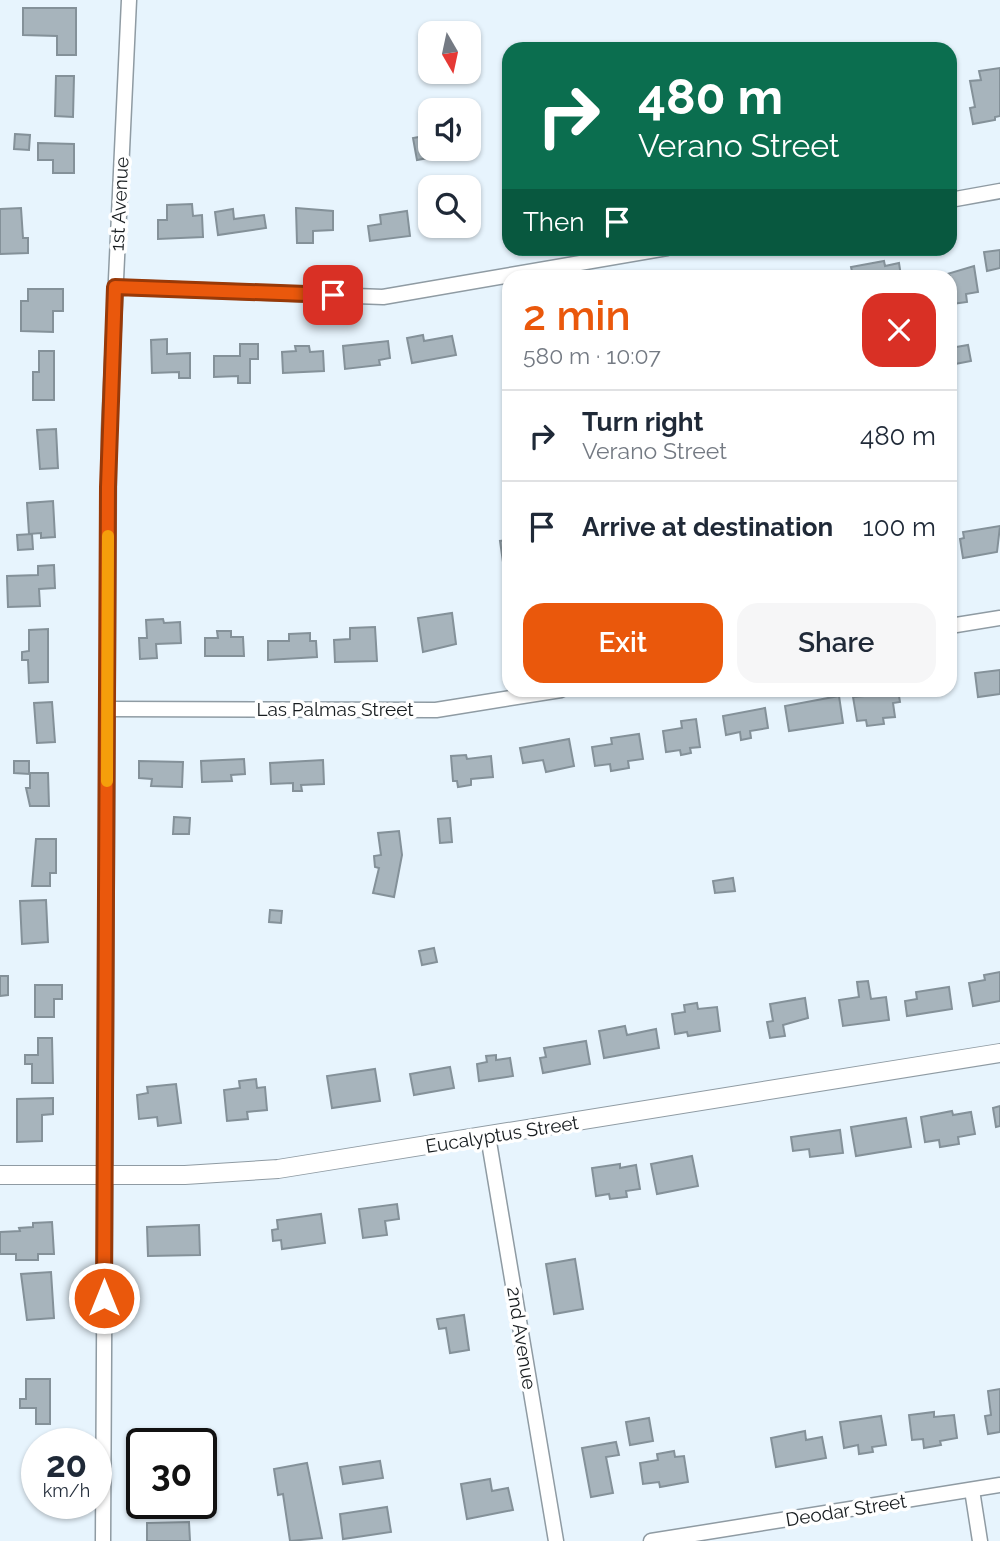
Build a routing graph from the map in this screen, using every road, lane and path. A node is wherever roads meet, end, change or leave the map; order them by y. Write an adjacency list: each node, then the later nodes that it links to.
1 (129, 0): 7 (street, 1st Avenue)
2 (1000, 191): 3 (street)
3 (957, 199)
4 (621, 256): 5 (street)
5 (539, 270)
6 (502, 276): 7 (street)
7 (115, 287): 11 (street, 1st Avenue)
8 (1000, 618): 9 (street)
9 (957, 625)
10 (517, 697): 11 (street, Las Palmas Street)
11 (108, 709): 15 (street, 1st Avenue)
12 (1000, 1053): 13 (main road, Eucalyptus Street)
13 (488, 1136): 15 (main road, Eucalyptus Street); 19 (street, 2nd Avenue)
14 (0, 1175): 15 (main road, Eucalyptus Street)
15 (105, 1176): 18 (street, 1st Avenue)
16 (1000, 1485): 17 (street, Deodar Street)
17 (972, 1490): 20 (street, Deodar Street); 21 (street)
18 (103, 1541)
19 (556, 1541)
20 (651, 1541)
21 (981, 1541)

